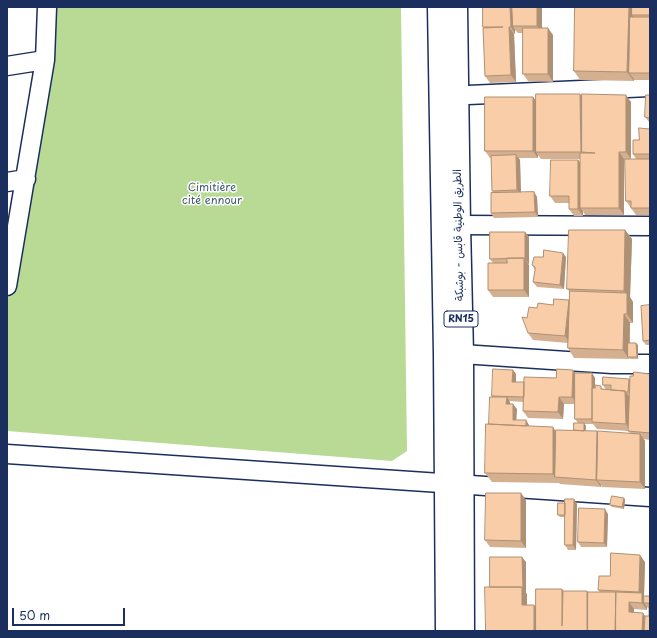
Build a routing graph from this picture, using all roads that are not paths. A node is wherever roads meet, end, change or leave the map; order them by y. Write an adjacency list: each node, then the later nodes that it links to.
1 (47, 7): 4 (street)
2 (439, 7): 7 (main road, الطريق الوطنية قابس - بوشبكة / RN15)
3 (456, 7): 7 (main road, الطريق الوطنية قابس - بوشبكة / RN15)
4 (45, 60): 5 (street); 8 (street)
5 (7, 66)
6 (650, 87): 7 (street)
7 (449, 96): 10 (main road, الطريق الوطنية قابس - بوشبكة / RN15); 13 (main road, الطريق الوطنية قابس - بوشبكة / RN15)
8 (26, 180): 9 (street); 12 (street)
9 (7, 182)
10 (459, 225): 11 (street); 13 (main road, الطريق الوطنية قابس - بوشبكة / RN15)
11 (650, 226)
12 (7, 286)
13 (453, 354): 14 (street); 16 (main road, الطريق الوطنية قابس - بوشبكة / RN15)
14 (650, 364)
15 (7, 454): 16 (street)
16 (454, 484): 17 (street); 18 (main road, الطريق الوطنية قابس - بوشبكة / RN15); 19 (main road, الطريق الوطنية قابس - بوشبكة / RN15)
17 (650, 497)
18 (447, 631)
19 (463, 631)

